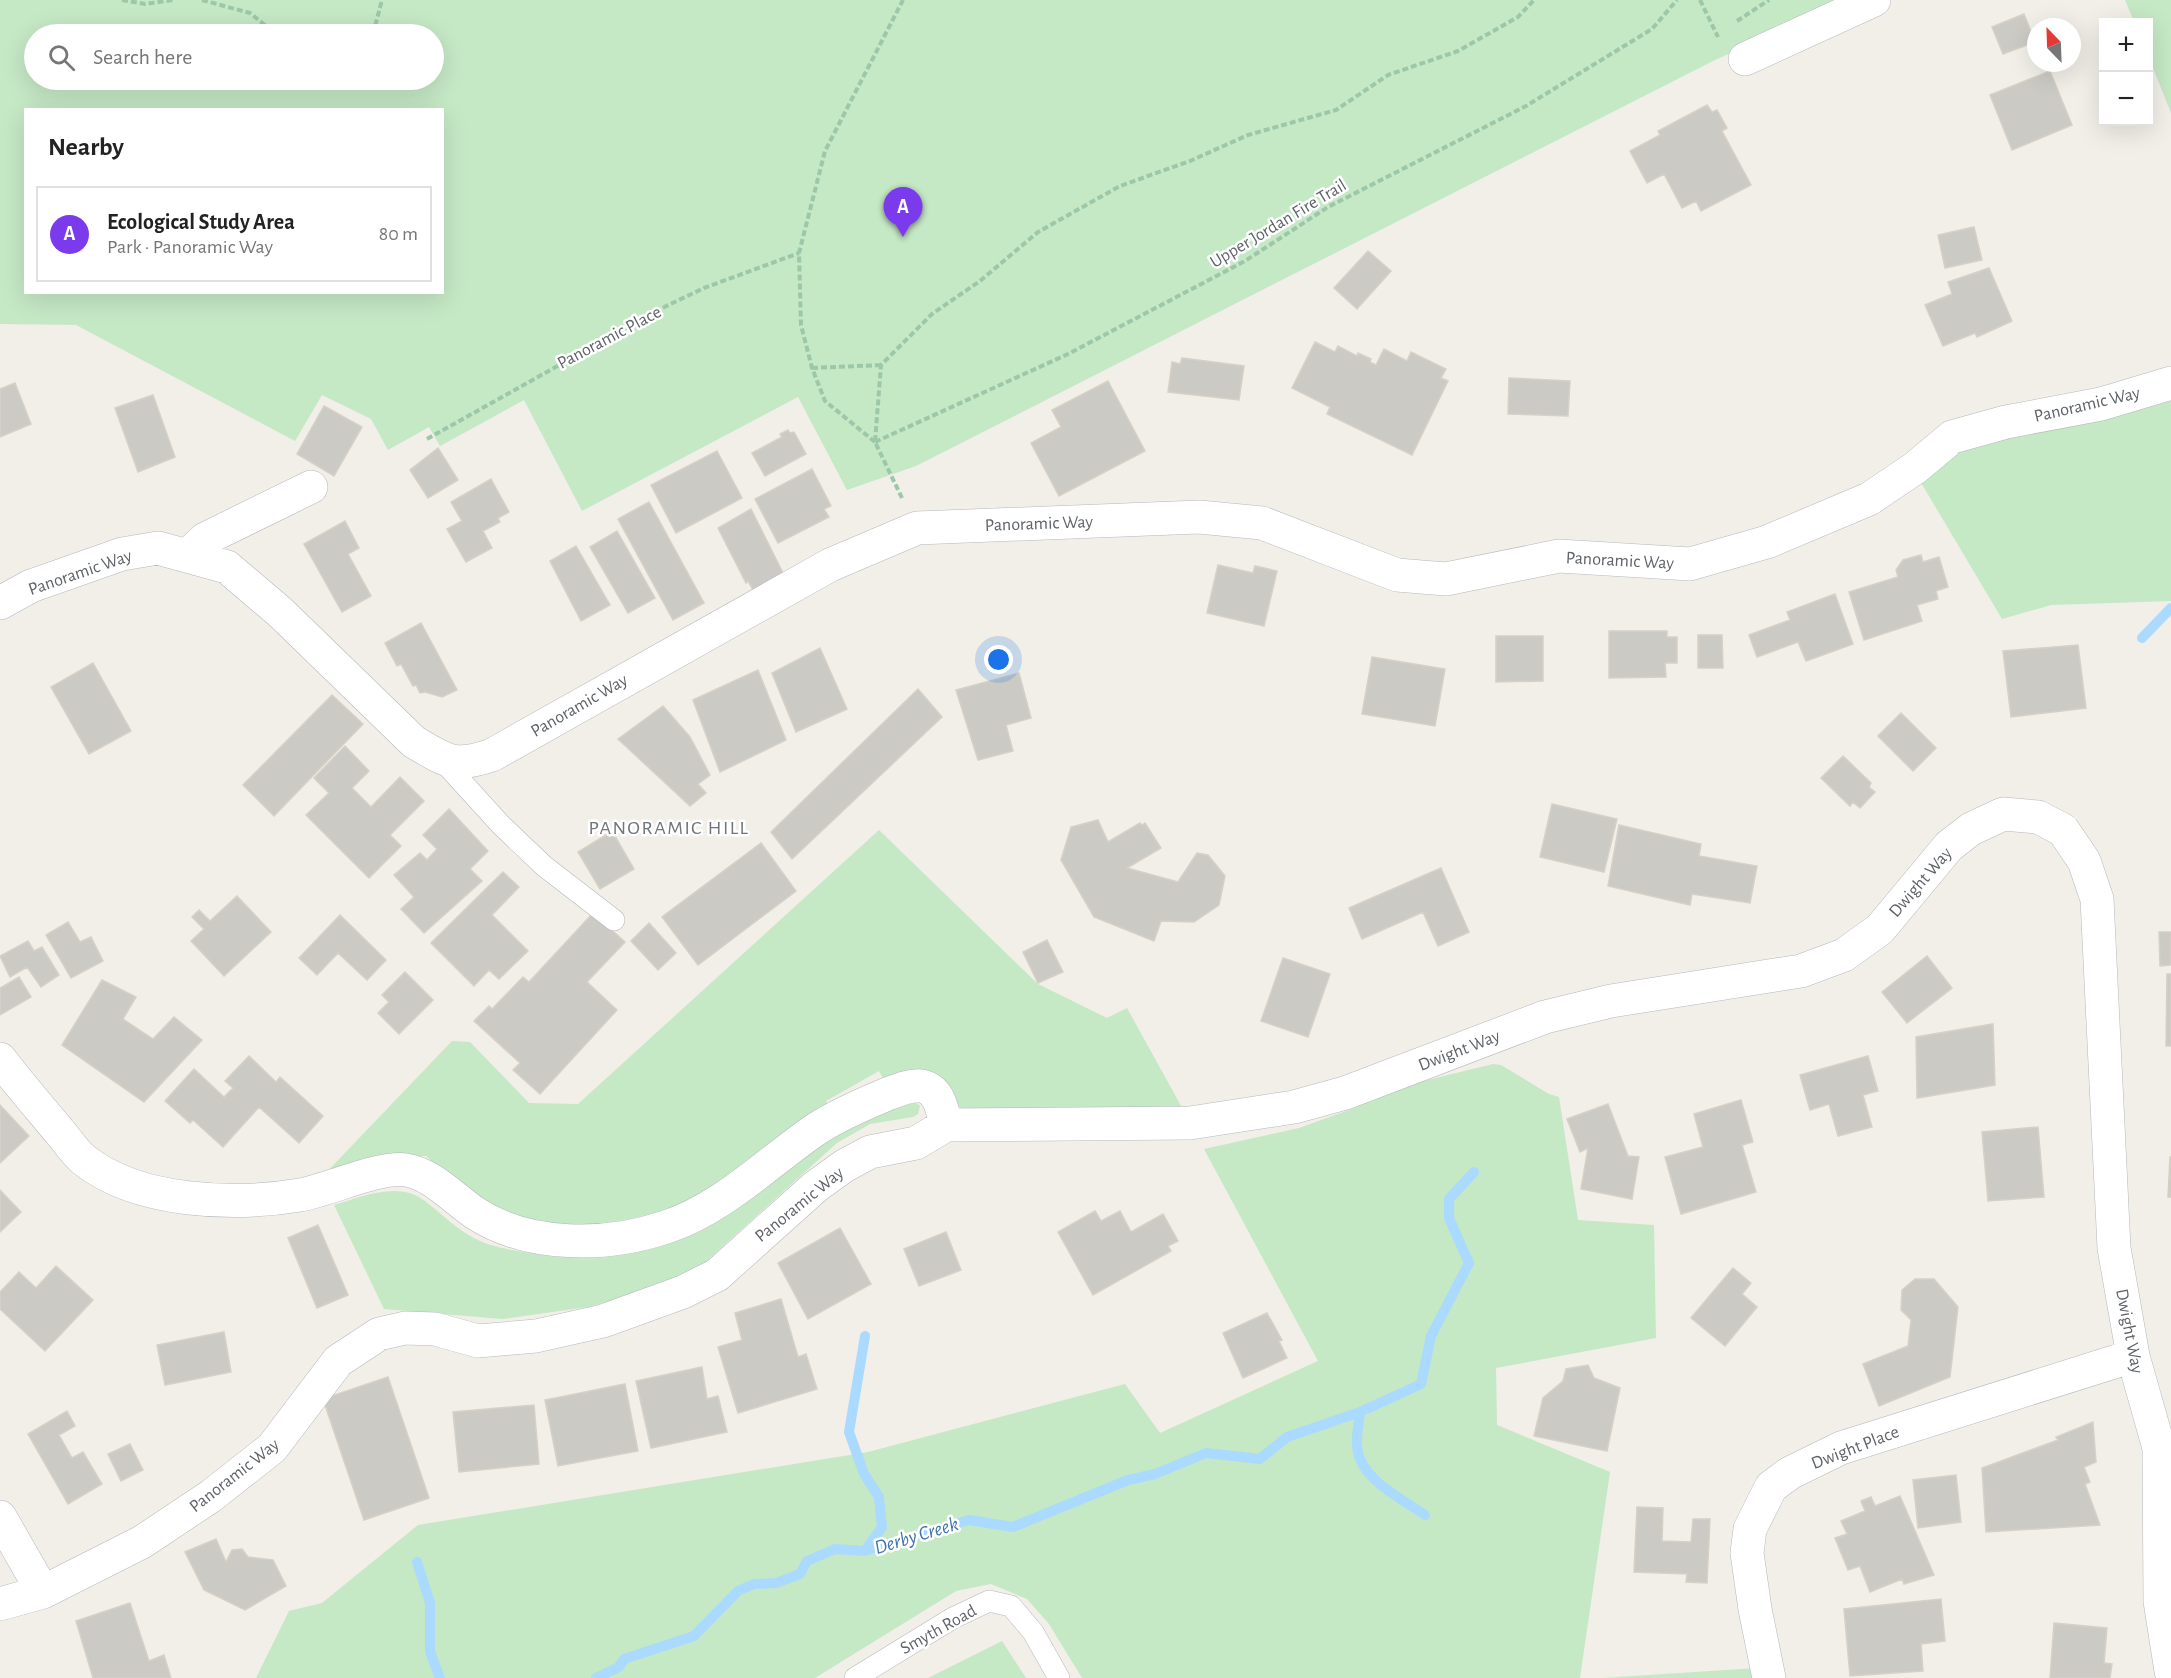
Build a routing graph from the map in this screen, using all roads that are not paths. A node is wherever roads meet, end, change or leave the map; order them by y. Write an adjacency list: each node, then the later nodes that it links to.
1 (1874, 0): 2 (street)
2 (1745, 59)
3 (2171, 383): 7 (street, Panoramic Way)
4 (311, 488): 5 (street)
5 (187, 556): 6 (street, Panoramic Way); 7 (street, Panoramic Way)
6 (0, 603)
7 (440, 757): 8 (lane)
8 (614, 920)
9 (0, 1059): 10 (street)
10 (946, 1125): 11 (street, Dwight Way); 13 (street, Panoramic Way)
11 (2133, 1356): 15 (street, Dwight Way); 18 (street, Dwight Place)
12 (0, 1517): 13 (street)
13 (43, 1592): 14 (street, Panoramic Way)
14 (0, 1604)
15 (2171, 1671)
16 (855, 1678): 17 (lane, Smyth Road)
17 (1059, 1678)
18 (1769, 1678)

